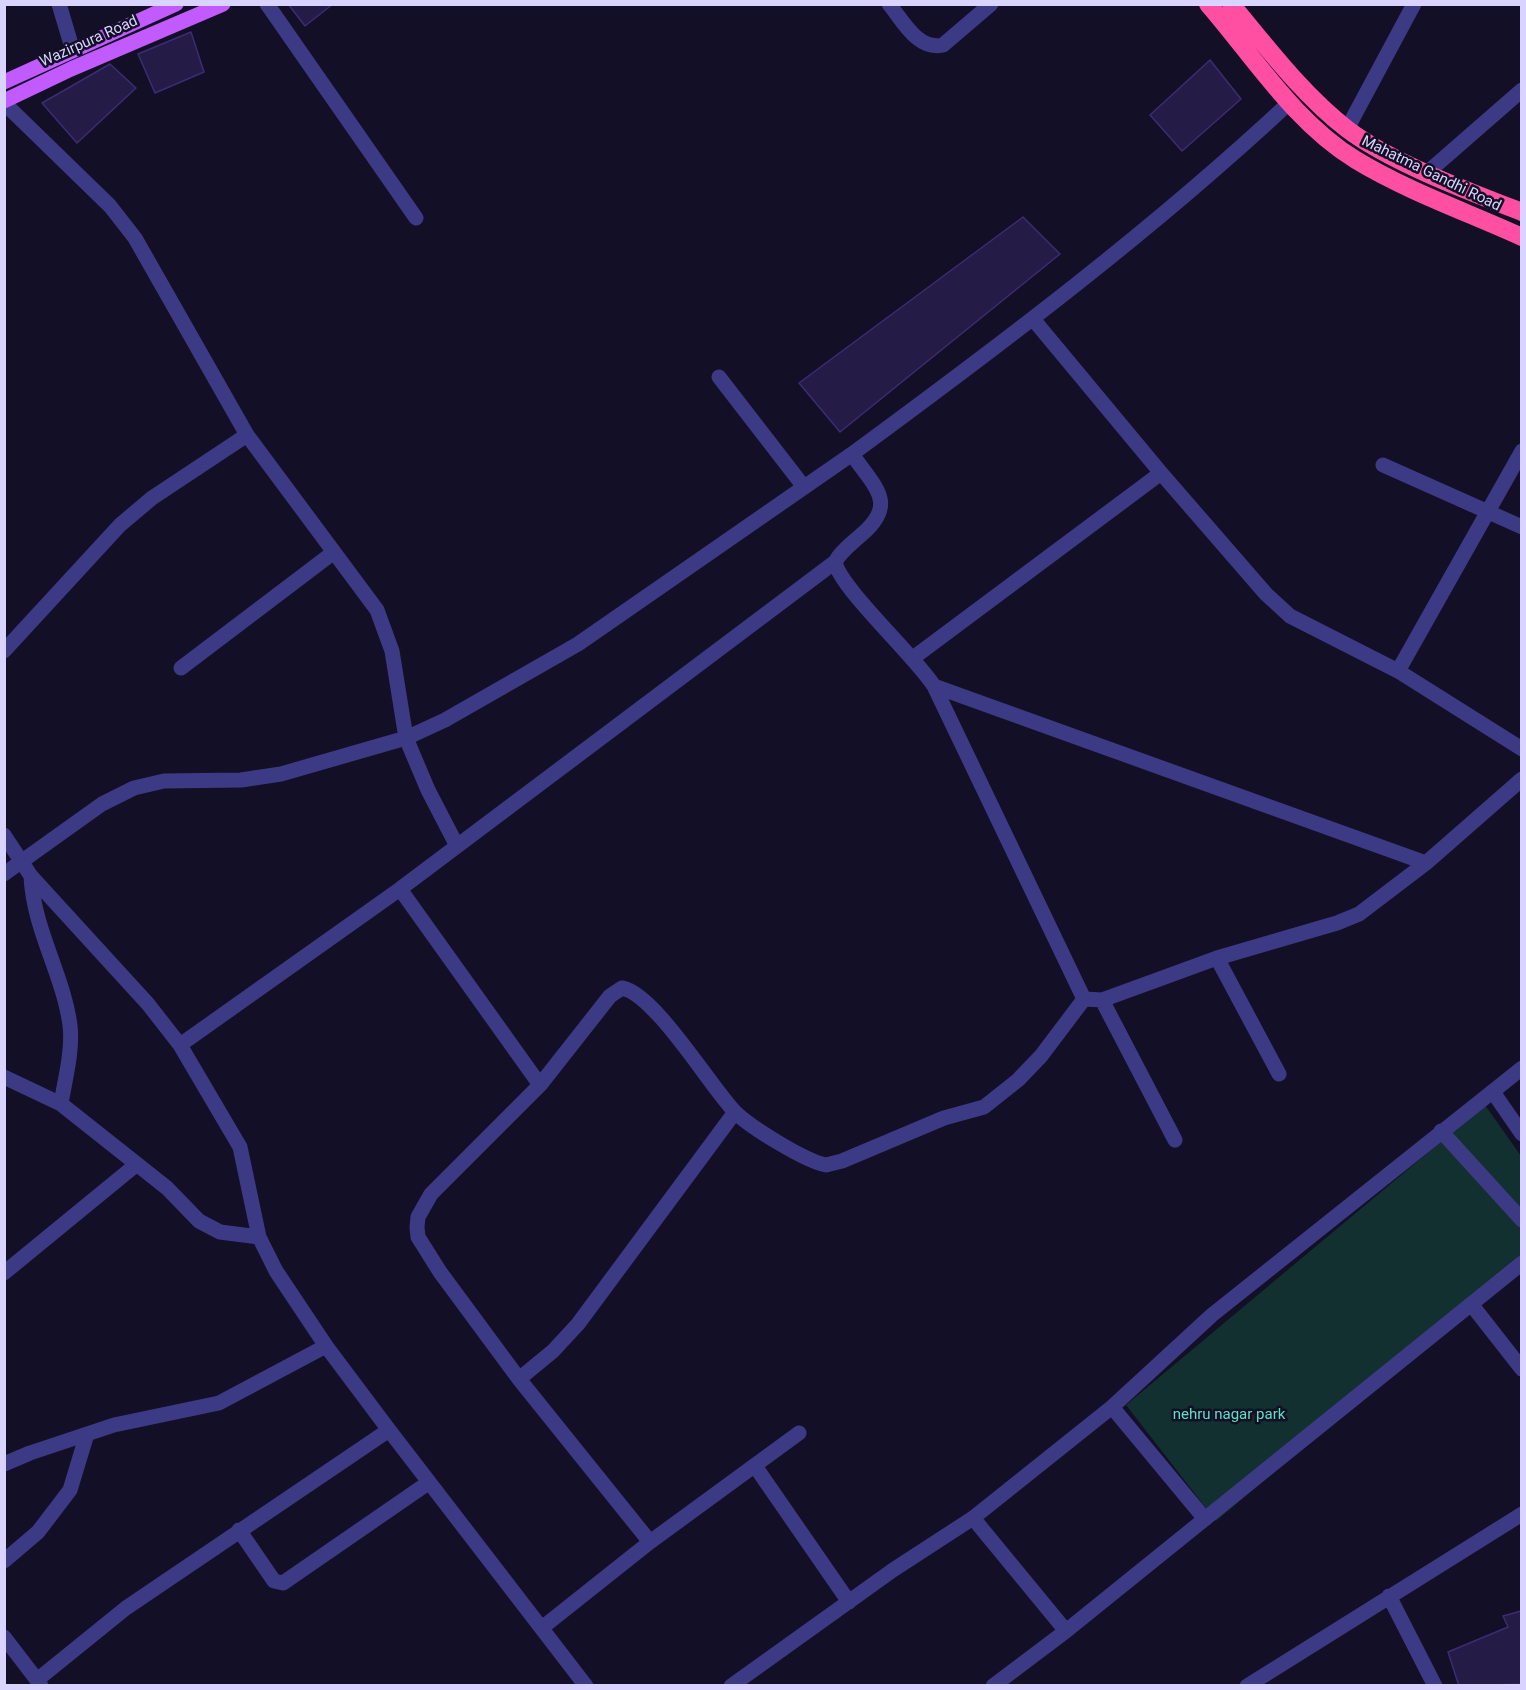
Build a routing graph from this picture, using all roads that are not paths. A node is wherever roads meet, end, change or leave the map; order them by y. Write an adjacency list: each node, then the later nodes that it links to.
1 (60, 4): 10 (street)
2 (176, 4): 10 (main road, Wazirpura Road)
3 (223, 4): 13 (main road, Wazirpura Road)
4 (267, 4): 18 (street)
5 (889, 4): 6 (street)
6 (991, 4)
7 (1208, 4): 14 (highway, Mahatma Gandhi Road)
8 (1231, 4): 15 (highway, Mahatma Gandhi Road)
9 (1414, 4): 15 (street)
10 (73, 51): 11 (main road, Wazirpura Road)
11 (4, 82)
12 (1521, 90): 16 (street)
13 (4, 102): 22 (street)
14 (1290, 102): 19 (highway, Mahatma Gandhi Road); 20 (street)
15 (1347, 129): 16 (highway, Mahatma Gandhi Road)
16 (1428, 172): 17 (highway, Mahatma Gandhi Road)
17 (1521, 212)
18 (416, 219)
19 (1521, 237)
20 (1033, 319): 24 (street); 26 (street)
21 (719, 377): 27 (street)
22 (247, 435): 30 (street); 32 (street)
23 (1521, 451): 28 (street)
24 (852, 453): 27 (street); 31 (street)
25 (1383, 465): 28 (street)
26 (1161, 473): 33 (street); 35 (street)
27 (804, 487): 37 (street)
28 (1487, 513): 29 (street); 35 (street)
29 (1521, 527)
30 (334, 552): 34 (street); 37 (street)
31 (835, 562): 33 (street); 41 (street)
32 (4, 651)
33 (913, 658): 36 (street)
34 (181, 668)
35 (1398, 671): 38 (street)
36 (934, 686): 42 (street); 48 (street)
37 (406, 738): 41 (street); 43 (street)
38 (1521, 749)
39 (1521, 779): 42 (street)
40 (4, 835): 43 (street)
41 (456, 844): 46 (street)
42 (1426, 863): 47 (street)
43 (20, 864): 44 (street); 45 (street)
44 (4, 874)
45 (31, 876): 50 (street); 56 (street)
46 (400, 888): 50 (street); 54 (street)
47 (1216, 958): 49 (street); 52 (street)
48 (1084, 999): 49 (street); 57 (street)
49 (1101, 1000): 60 (street)
50 (180, 1045): 63 (street)
51 (1521, 1068): 55 (street)
52 (1279, 1074)
53 (4, 1077): 56 (street)
54 (540, 1085): 57 (street); 69 (street)
55 (1493, 1092): 58 (street); 59 (street)
56 (61, 1104): 61 (street)
57 (735, 1112): 69 (street)
58 (1441, 1131): 62 (street); 70 (street)
59 (1521, 1134)
60 (1175, 1140)
61 (137, 1164): 63 (street); 65 (street)
62 (1521, 1220)
63 (259, 1238): 67 (street)
64 (1521, 1263): 66 (street)
65 (4, 1273)
66 (1471, 1304): 68 (street); 79 (street)
67 (326, 1346): 71 (street); 73 (street)
68 (1521, 1369)
69 (519, 1379): 81 (street)
70 (1112, 1407): 78 (street); 79 (street)
71 (389, 1430): 76 (street); 80 (street)
72 (799, 1433): 75 (street)
73 (87, 1434): 74 (street); 82 (street)
74 (4, 1464)
75 (755, 1466): 81 (street); 84 (street)
76 (428, 1483): 80 (street); 85 (street)
77 (1521, 1514): 83 (street)
78 (973, 1518): 84 (street); 86 (street)
79 (1205, 1519): 86 (street)
80 (239, 1530): 88 (street)
81 (650, 1542): 85 (street)
82 (4, 1561)
83 (1389, 1596): 92 (street); 93 (street)
84 (849, 1602): 90 (street)
85 (543, 1627): 89 (street)
86 (1066, 1631): 91 (street)
87 (4, 1637): 88 (street)
88 (39, 1683)
89 (586, 1686)
90 (731, 1686)
91 (993, 1686)
92 (1246, 1686)
93 (1435, 1686)

